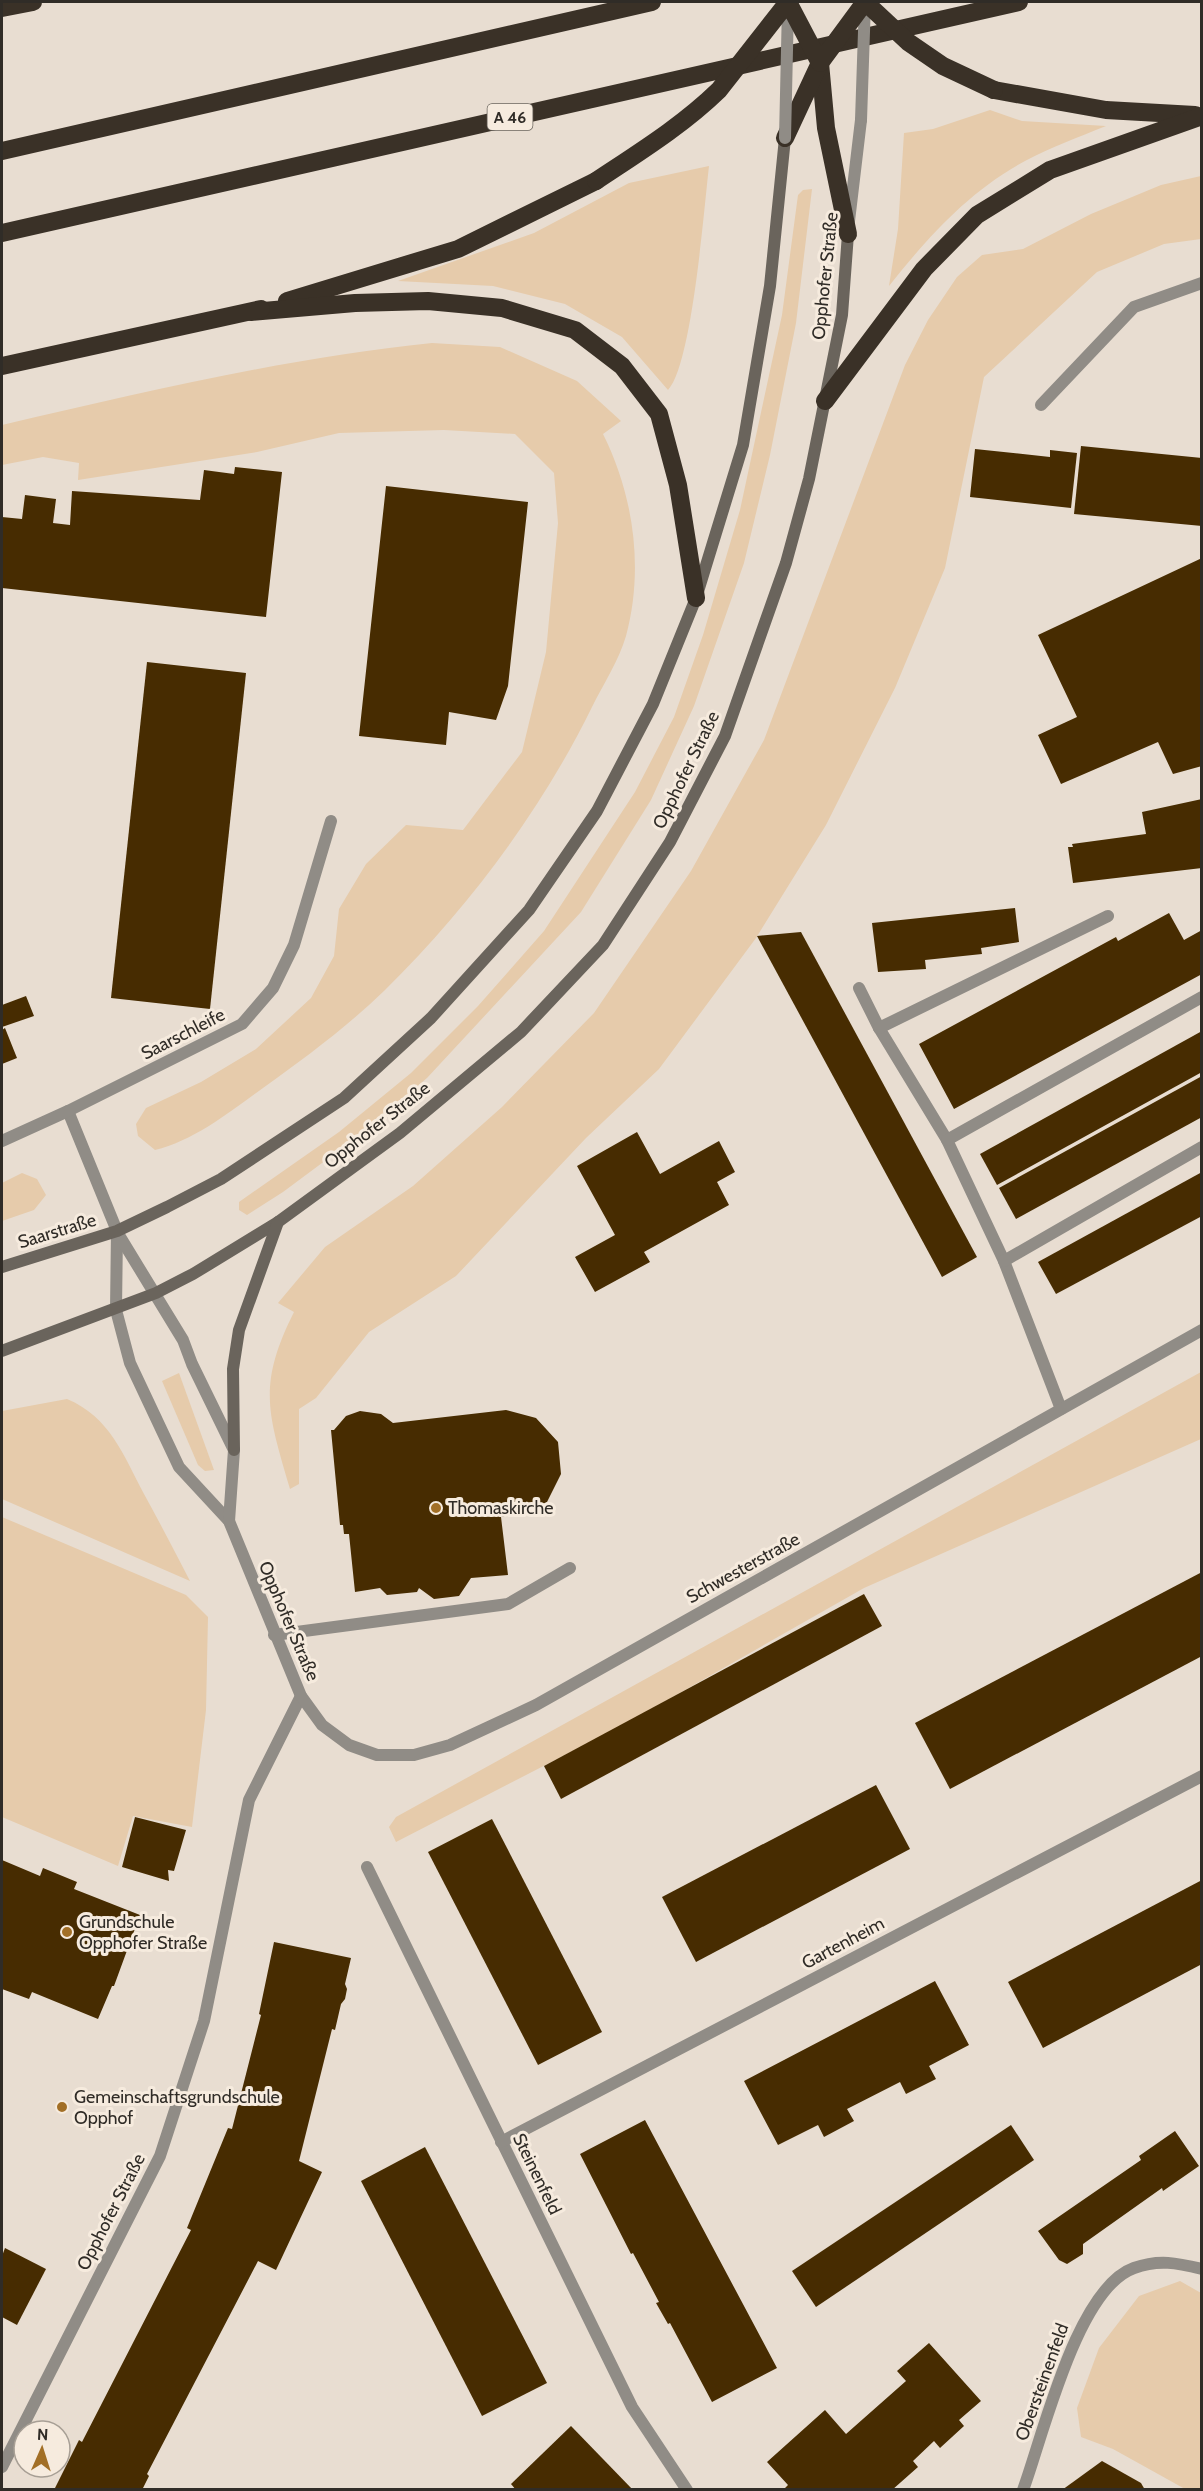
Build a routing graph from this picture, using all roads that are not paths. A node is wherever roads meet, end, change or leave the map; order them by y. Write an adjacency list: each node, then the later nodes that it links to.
1 (33, 2): 6 (highway)
2 (652, 2): 10 (highway)
3 (788, 2): 7 (highway, bridge); 9 (street, bridge); 14 (highway, bridge)
4 (865, 2): 7 (highway, bridge); 8 (highway, bridge); 12 (street, Opphofer Straße, bridge)
5 (1019, 2): 11 (highway, A 46)
6 (2, 8)
7 (820, 63): 9 (highway, bridge); 12 (highway)
8 (1202, 116): 16 (highway)
9 (785, 138): 18 (main road)
10 (2, 151)
11 (2, 233)
12 (848, 234): 16 (main road, Opphofer Straße)
13 (1202, 283): 17 (street)
14 (251, 312): 15 (highway); 18 (highway)
15 (2, 366)
16 (825, 401): 28 (main road, Opphofer Straße)
17 (1041, 405)
18 (696, 598): 29 (main road)
19 (331, 821): 24 (street, Saarschleife)
20 (1108, 915): 23 (street)
21 (859, 988): 23 (street)
22 (1202, 997): 25 (street)
23 (879, 1028): 25 (street)
24 (68, 1111): 26 (street, Saarschleife); 29 (street)
25 (947, 1140): 30 (street)
26 (2, 1141)
27 (1202, 1147): 30 (street)
28 (278, 1222): 32 (main road, Opphofer Straße); 37 (main road)
29 (117, 1231): 31 (main road, Saarstraße); 32 (street, Opphofer Straße); 33 (street, Saarstraße)
30 (1004, 1262): 36 (street)
31 (2, 1267)
32 (156, 1293): 33 (main road); 37 (street, Opphofer Straße)
33 (116, 1310): 35 (main road); 38 (street, Opphofer Straße)
34 (1202, 1330): 36 (street, Schwesterstraße)
35 (2, 1351)
36 (1061, 1409): 41 (street, Schwesterstraße)
37 (234, 1450): 38 (street, Opphofer Straße)
38 (230, 1521): 40 (street, Opphofer Straße)
39 (570, 1568): 40 (street)
40 (274, 1635): 41 (street, Opphofer Straße)
41 (301, 1696): 46 (street, Opphofer Straße)
42 (1202, 1776): 44 (street, Gartenheim)
43 (367, 1867): 44 (street, Steinenfeld)
44 (501, 2142): 47 (street, Steinenfeld)
45 (1202, 2269): 48 (street, Obersteinenfeld)
46 (2, 2467)
47 (687, 2490)
48 (1023, 2490)

